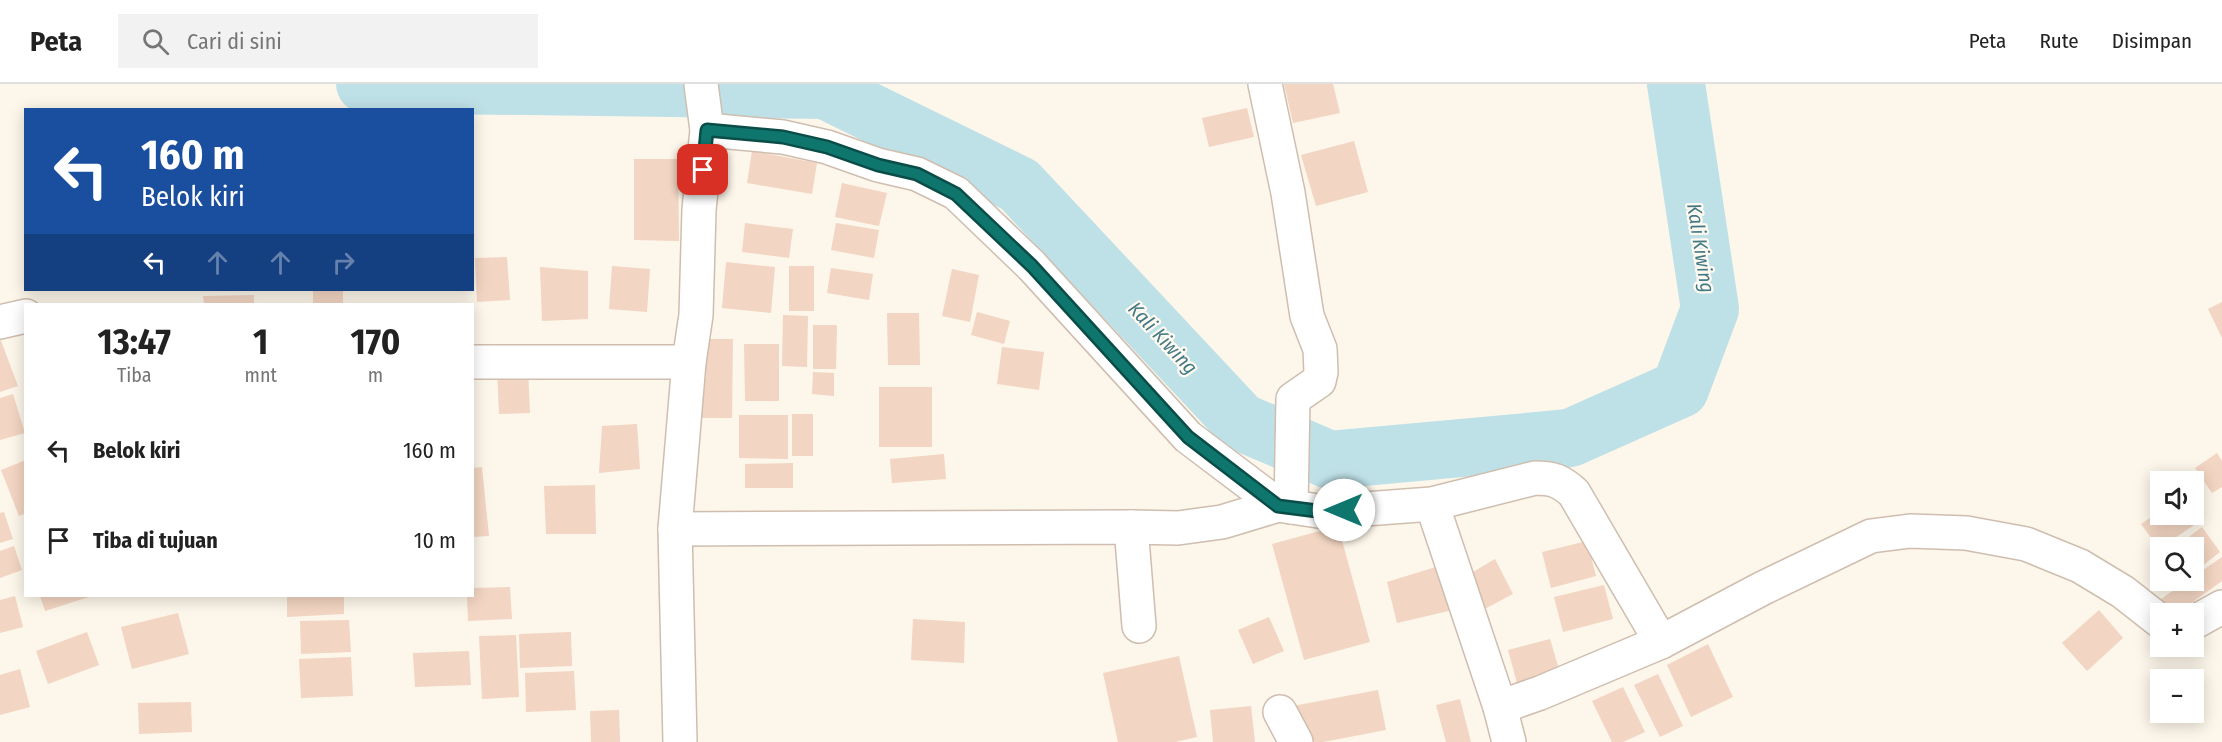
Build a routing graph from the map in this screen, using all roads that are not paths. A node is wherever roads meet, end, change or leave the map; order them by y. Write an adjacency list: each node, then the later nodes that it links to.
1 (701, 84): 3 (street)
2 (1265, 84): 8 (street)
3 (706, 126): 7 (street); 8 (street)
4 (24, 316): 5 (street)
5 (0, 322)
6 (474, 362): 7 (street)
7 (689, 362): 11 (street)
8 (1286, 500): 9 (street); 10 (street)
9 (1432, 504): 16 (street); 17 (street)
10 (1131, 526): 11 (street); 15 (street)
11 (675, 529): 19 (street)
12 (2222, 608): 14 (street)
13 (2150, 613): 16 (street)
14 (2204, 617)
15 (1139, 626)
16 (1661, 642): 17 (street)
17 (1500, 707): 21 (street)
18 (1280, 712): 20 (street)
19 (680, 742)
20 (1296, 742)
21 (1509, 742)

